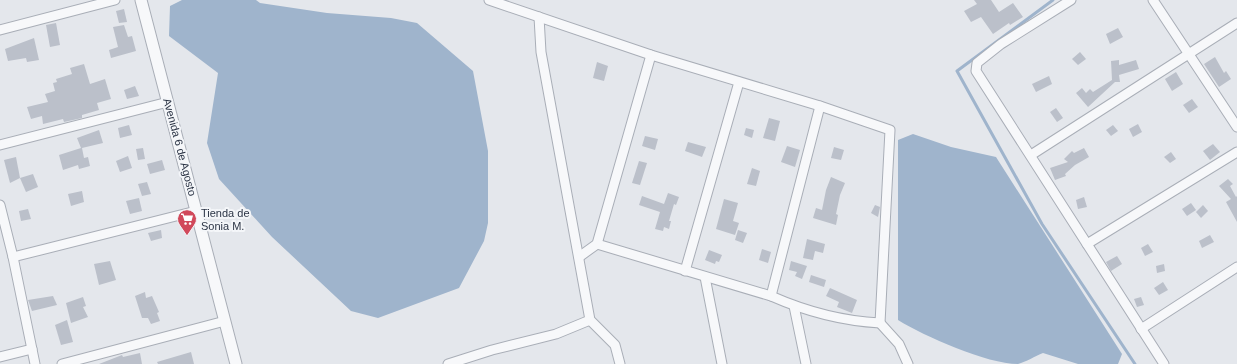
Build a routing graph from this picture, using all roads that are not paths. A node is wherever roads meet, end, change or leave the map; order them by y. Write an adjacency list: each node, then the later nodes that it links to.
1 (115, 0): 8 (street)
2 (141, 0): 12 (street, Avenida 6 de Agosto)
3 (489, 0): 6 (street)
4 (1071, 0): 17 (street)
5 (1152, 0): 9 (street)
6 (539, 17): 10 (street); 23 (street)
7 (1237, 22): 9 (street)
8 (0, 30)
9 (1189, 54): 14 (street); 17 (street)
10 (651, 55): 11 (street); 20 (street)
11 (739, 82): 13 (street); 25 (street)
12 (168, 102): 15 (street); 19 (street, Avenida 6 de Agosto)
13 (820, 106): 27 (street); 31 (street)
14 (1237, 127)
15 (0, 145)
16 (1237, 152): 21 (street)
17 (1031, 155): 21 (street)
18 (0, 205): 22 (street)
19 (196, 211): 22 (street); 30 (street, Avenida 6 de Agosto)
20 (597, 244): 23 (street); 25 (street)
21 (1088, 244): 32 (street)
22 (13, 257): 33 (street)
23 (579, 257): 29 (street)
24 (1237, 266): 32 (street)
25 (685, 271): 26 (street)
26 (705, 277): 27 (street); 40 (street)
27 (771, 296): 28 (street)
28 (794, 306): 31 (street); 41 (street)
29 (590, 320): 38 (street); 39 (street)
30 (225, 321): 36 (street); 37 (street, Avenida 6 de Agosto)
31 (880, 323): 42 (street)
32 (1141, 329): 43 (street)
33 (32, 349): 34 (street); 35 (street)
34 (0, 357)
35 (35, 364)
36 (62, 364)
37 (236, 364)
38 (448, 364)
39 (620, 364)
40 (722, 364)
41 (806, 364)
42 (908, 364)
43 (1164, 364)

